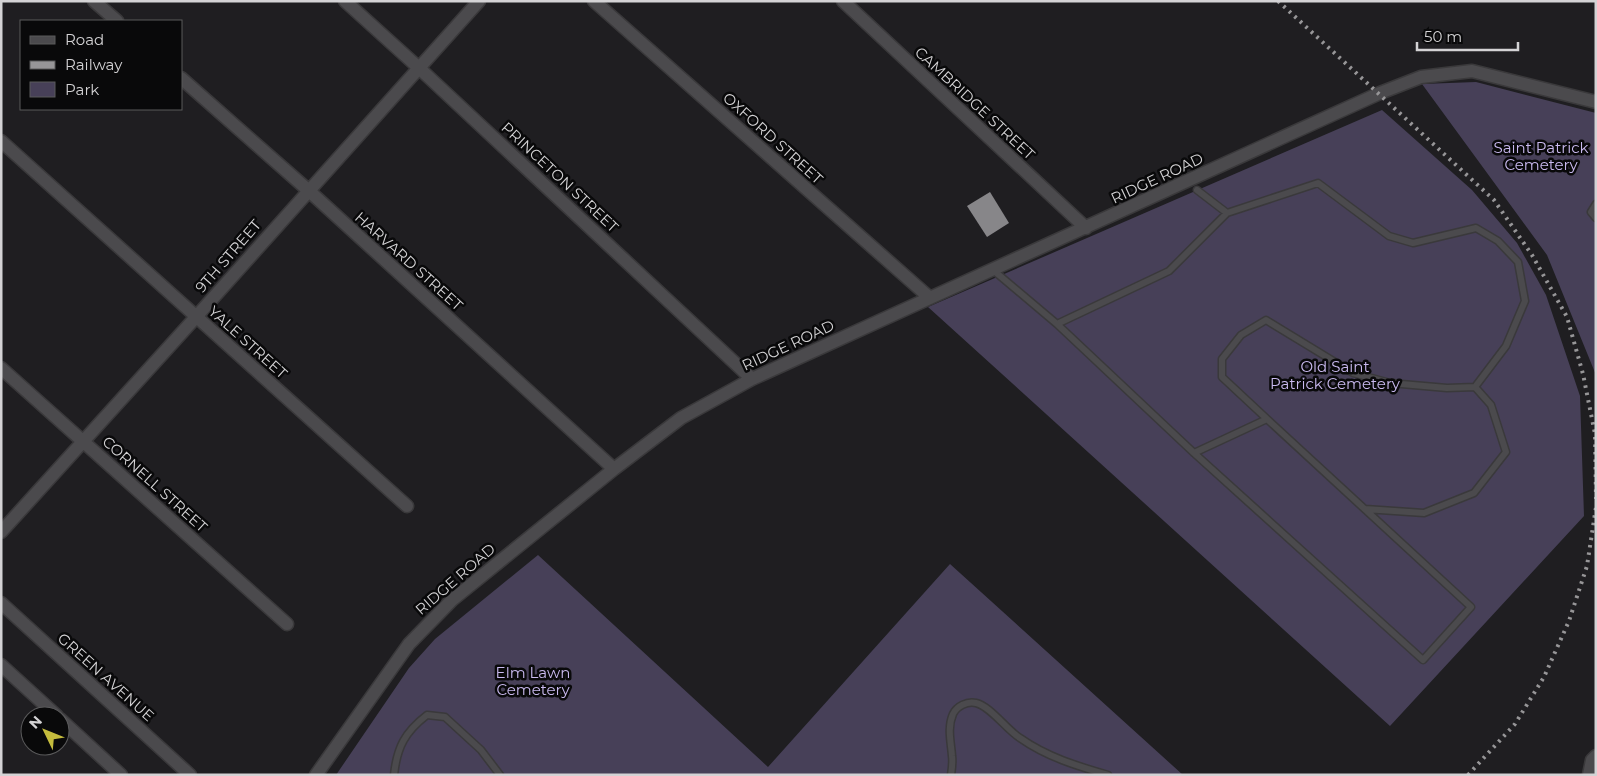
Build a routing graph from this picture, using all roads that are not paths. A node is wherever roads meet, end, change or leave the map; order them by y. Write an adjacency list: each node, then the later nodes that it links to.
1 (94, 1): 6 (street)
2 (345, 1): 7 (street, PRINCETON STREET)
3 (478, 1): 7 (street, 9TH STREET)
4 (594, 1): 18 (street, OXFORD STREET)
5 (842, 1): 16 (street, CAMBRIDGE STREET)
6 (116, 20)
7 (419, 68): 11 (street, 9TH STREET); 22 (street, PRINCETON STREET)
8 (182, 79): 11 (street, HARVARD STREET)
9 (1596, 102): 16 (street, RIDGE ROAD)
10 (1, 141): 19 (street, YALE STREET)
11 (308, 190): 19 (street, 9TH STREET); 27 (street, HARVARD STREET)
12 (1197, 190): 14 (lane)
13 (1596, 204): 15 (lane)
14 (1227, 213): 20 (lane); 23 (lane)
15 (1596, 218)
16 (1086, 228): 17 (street, RIDGE ROAD)
17 (993, 270): 18 (street, RIDGE ROAD); 20 (lane)
18 (930, 298): 22 (street, RIDGE ROAD)
19 (196, 317): 25 (street, 9TH STREET); 28 (street, YALE STREET)
20 (1058, 324): 26 (lane)
21 (1, 368): 25 (street, CORNELL STREET)
22 (752, 379): 27 (street, RIDGE ROAD)
23 (1474, 387): 24 (lane); 29 (lane)
24 (1267, 419): 26 (lane); 29 (lane)
25 (83, 441): 30 (street, 9TH STREET); 32 (street, CORNELL STREET)
26 (1194, 453): 29 (lane)
27 (614, 469): 39 (street, RIDGE ROAD)
28 (407, 506)
29 (1365, 509)
30 (1, 532)
31 (1, 603): 38 (street, GREEN AVENUE)
32 (287, 624)
33 (1, 665): 34 (street)
34 (46, 706)
35 (70, 728): 37 (street)
36 (1596, 756): 44 (street)
37 (121, 775)
38 (190, 775)
39 (316, 775)
40 (394, 775): 41 (lane)
41 (500, 775)
42 (951, 775): 43 (lane)
43 (1108, 775)
44 (1589, 775)

